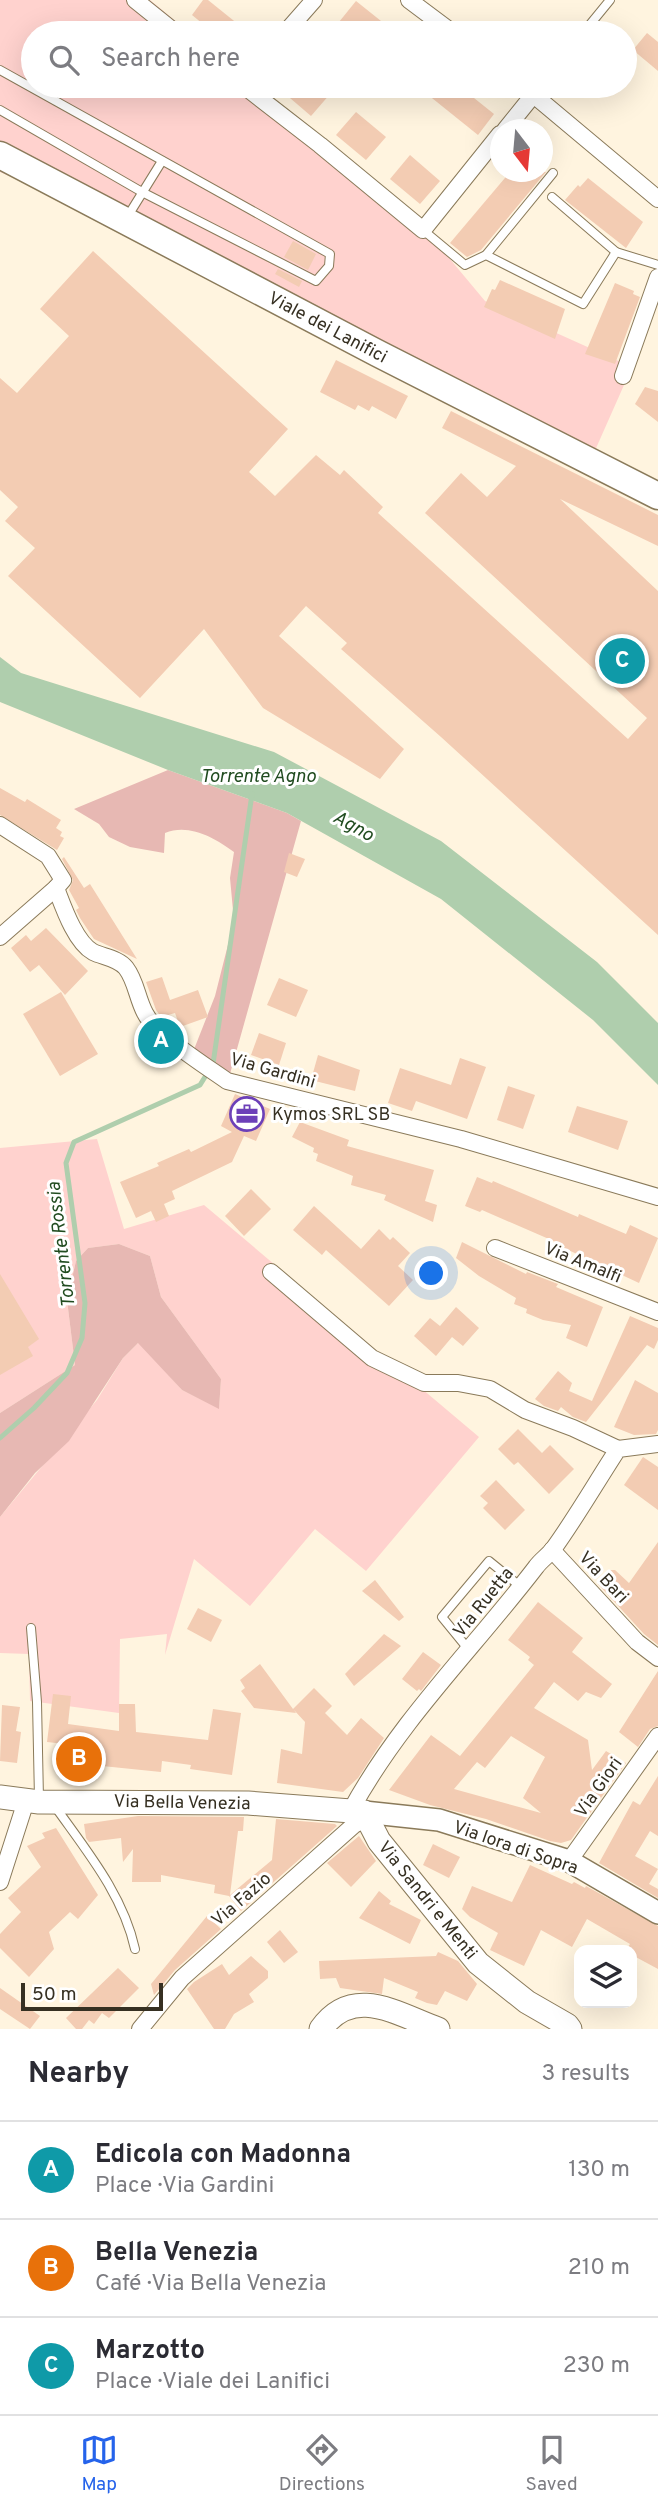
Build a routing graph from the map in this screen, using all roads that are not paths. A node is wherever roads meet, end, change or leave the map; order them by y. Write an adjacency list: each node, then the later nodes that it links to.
1 (135, 0): 5 (street)
2 (314, 0): 6 (street)
3 (409, 0): 7 (street)
4 (610, 0): 8 (lane)
5 (161, 21)
6 (296, 21)
7 (437, 21)
8 (593, 21)
9 (0, 70): 10 (lane)
10 (21, 82)
11 (49, 98): 19 (lane)
12 (259, 98): 25 (street)
13 (527, 98): 16 (street)
14 (543, 98): 23 (street)
15 (0, 110): 21 (lane)
16 (513, 119)
17 (490, 146): 25 (street)
18 (0, 155): 24 (main road, Viale dei Lanifici)
19 (162, 162): 21 (lane); 21 (lane)
20 (545, 182): 27 (lane)
21 (142, 192): 24 (lane)
22 (552, 197): 26 (lane)
23 (658, 199)
24 (125, 221): 31 (main road, Viale dei Lanifici)
25 (423, 230): 27 (lane)
26 (616, 252): 27 (lane); 28 (lane)
27 (486, 255)
28 (658, 265)
29 (658, 277): 30 (street)
30 (623, 376)
31 (658, 496)
32 (0, 825): 33 (street, Via Gardini)
33 (56, 888): 34 (street); 35 (street, Via Gardini)
34 (0, 937)
35 (658, 1197)
36 (495, 1248): 38 (street, Via Amalfi)
37 (271, 1272): 40 (street)
38 (658, 1312)
39 (658, 1444): 40 (street)
40 (618, 1449): 41 (street, Via Ruetta)
41 (552, 1550): 42 (street, Via Ruetta); 45 (street, Via Bari)
42 (521, 1587): 44 (street, Via Ruetta); 44 (lane)
43 (31, 1629): 48 (lane)
44 (470, 1650): 49 (street, Via Ruetta)
45 (658, 1658)
46 (658, 1736): 50 (street, Via Giori)
47 (0, 1797): 48 (main road, Via Bella Venezia)
48 (39, 1802): 49 (main road, Via Bella Venezia); 51 (street); 53 (lane)
49 (361, 1813): 50 (street, Via lora di Sopra); 54 (street, Via Fazio); 57 (main road, Via Sandri e Menti)
50 (569, 1861): 52 (street, Via lora di Sopra)
51 (0, 1882)
52 (658, 1913)
53 (135, 1949)
54 (147, 2025)
55 (321, 2029): 56 (main road)
56 (438, 2029)
57 (570, 2029)

